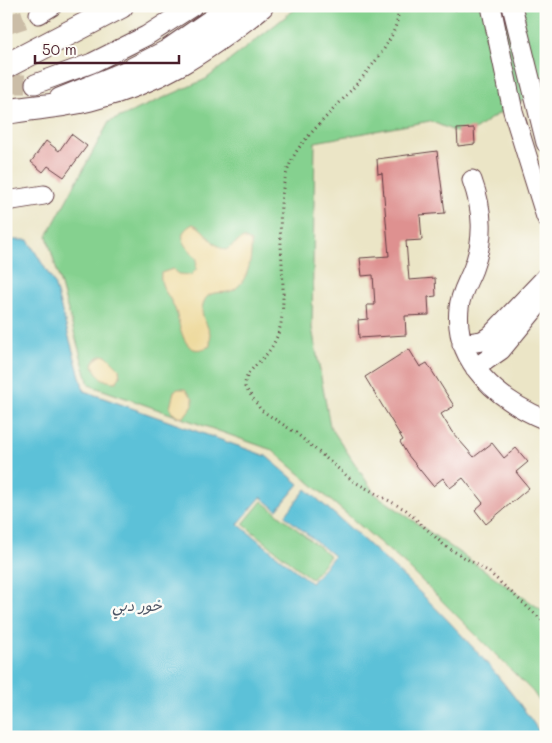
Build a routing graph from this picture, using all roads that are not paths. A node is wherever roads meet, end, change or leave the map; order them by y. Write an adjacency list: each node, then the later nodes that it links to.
1 (121, 6): 7 (main road)
2 (193, 6): 8 (lane)
3 (230, 6): 8 (lane)
4 (261, 6): 8 (main road)
5 (490, 6): 14 (lane)
6 (512, 6): 10 (lane)
7 (6, 66)
8 (36, 95): 9 (main road)
9 (6, 112)
10 (546, 144)
11 (472, 180): 17 (lane)
12 (44, 195): 13 (lane)
13 (6, 201)
14 (546, 217)
15 (546, 277): 17 (lane)
16 (546, 295): 18 (lane)
17 (462, 344): 18 (lane)
18 (475, 368): 19 (lane)
19 (546, 420)

